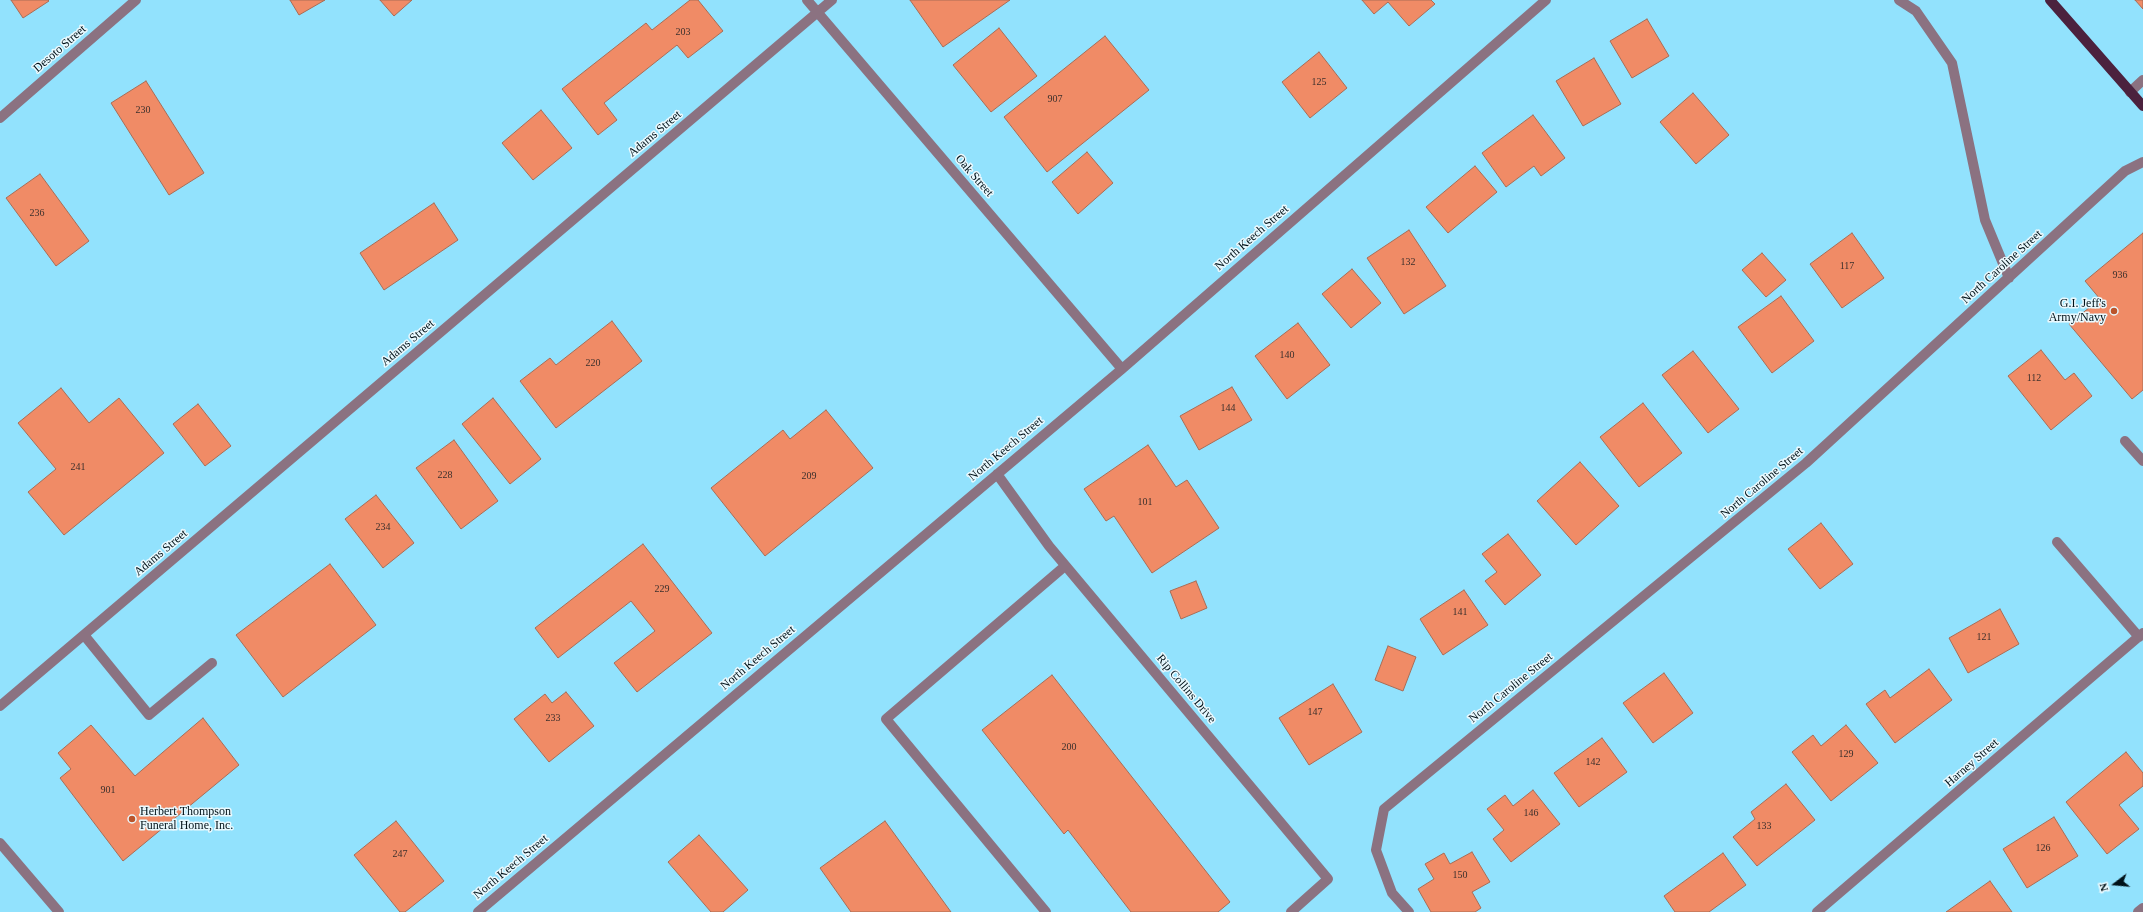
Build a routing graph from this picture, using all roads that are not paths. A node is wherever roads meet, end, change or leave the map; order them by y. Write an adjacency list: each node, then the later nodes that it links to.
1 (136, 0): 11 (street, Desoto Street)
2 (807, 0): 7 (street, Oak Street)
3 (832, 0): 7 (street, Adams Street)
4 (1546, 0): 14 (street, North Keech Street)
5 (1899, 0): 13 (street)
6 (2050, 0): 9 (main road)
7 (817, 13): 14 (street, Oak Street); 20 (street, Adams Street)
8 (2143, 80): 9 (street)
9 (2130, 92): 10 (main road)
10 (2143, 106)
11 (0, 118)
12 (2143, 162): 13 (street, North Caroline Street)
13 (2009, 278): 30 (street, North Caroline Street)
14 (1122, 369): 17 (street, North Keech Street)
15 (2125, 441): 16 (street)
16 (2143, 461)
17 (997, 474): 19 (street, Rip Collins Drive); 27 (street, North Keech Street)
18 (2057, 542): 21 (street)
19 (1065, 566): 28 (street); 29 (street, Rip Collins Drive)
20 (84, 635): 22 (street); 23 (street, Adams Street)
21 (2141, 635): 31 (street, Harney Street)
22 (212, 663)
23 (0, 706)
24 (0, 843): 26 (street)
25 (2143, 908): 32 (street)
26 (59, 912)
27 (478, 912)
28 (1046, 912)
29 (1291, 912)
30 (1409, 912)
31 (1817, 912)
32 (2138, 912)

